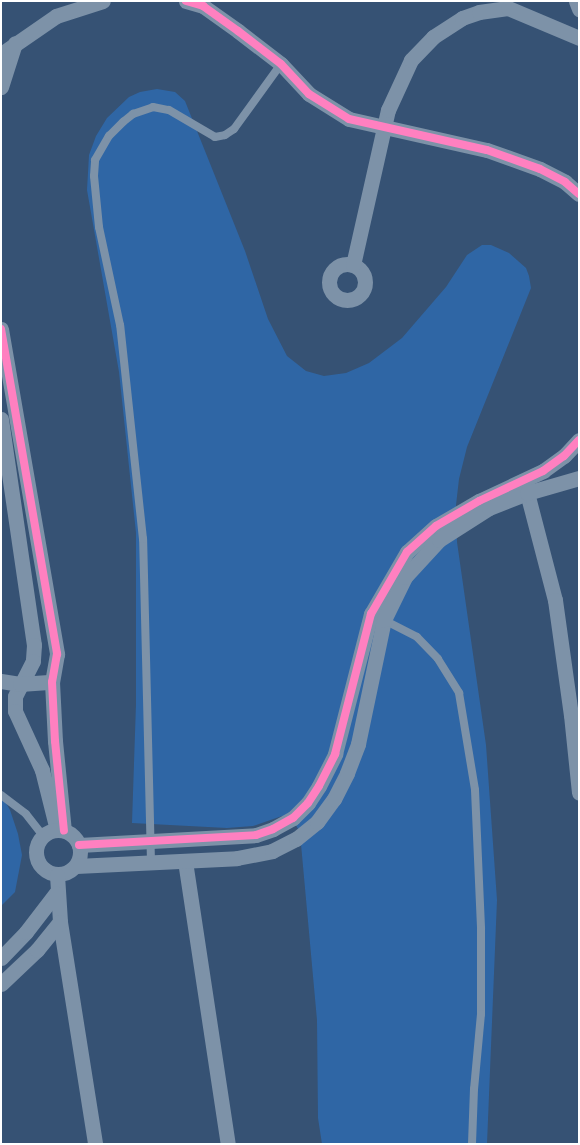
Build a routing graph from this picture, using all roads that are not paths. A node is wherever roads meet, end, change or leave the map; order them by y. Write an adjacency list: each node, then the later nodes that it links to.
1 (103, 1): 8 (street)
2 (186, 1): 4 (street)
3 (576, 1): 6 (street)
4 (204, 4): 10 (street)
5 (510, 4): 7 (street); 12 (street)
6 (579, 10)
7 (579, 38)
8 (16, 43): 9 (street); 11 (street)
9 (1, 54)
10 (281, 64): 12 (street); 27 (lane)
11 (1, 87)
12 (382, 126): 13 (street); 14 (street)
13 (579, 194)
14 (353, 265)
15 (1, 329): 22 (street)
16 (1, 419): 23 (street)
17 (579, 440): 19 (street)
18 (579, 478): 19 (street)
19 (526, 487): 20 (street); 24 (street)
20 (378, 617): 27 (street); 29 (street); 39 (lane)
21 (1, 681): 23 (street)
22 (52, 682): 23 (street); 26 (street)
23 (20, 684): 26 (street)
24 (579, 794)
25 (1, 795): 26 (lane)
26 (54, 832): 28 (street); 32 (street)
27 (151, 842): 28 (street); 30 (lane)
28 (79, 845): 31 (street)
29 (185, 861): 30 (street); 38 (street)
30 (151, 862): 31 (street)
31 (76, 866): 32 (street)
32 (57, 875): 33 (street)
33 (56, 893): 34 (street); 35 (street)
34 (60, 922): 36 (street); 37 (street)
35 (1, 958)
36 (1, 984)
37 (95, 1144)
38 (228, 1144)
39 (472, 1144)

